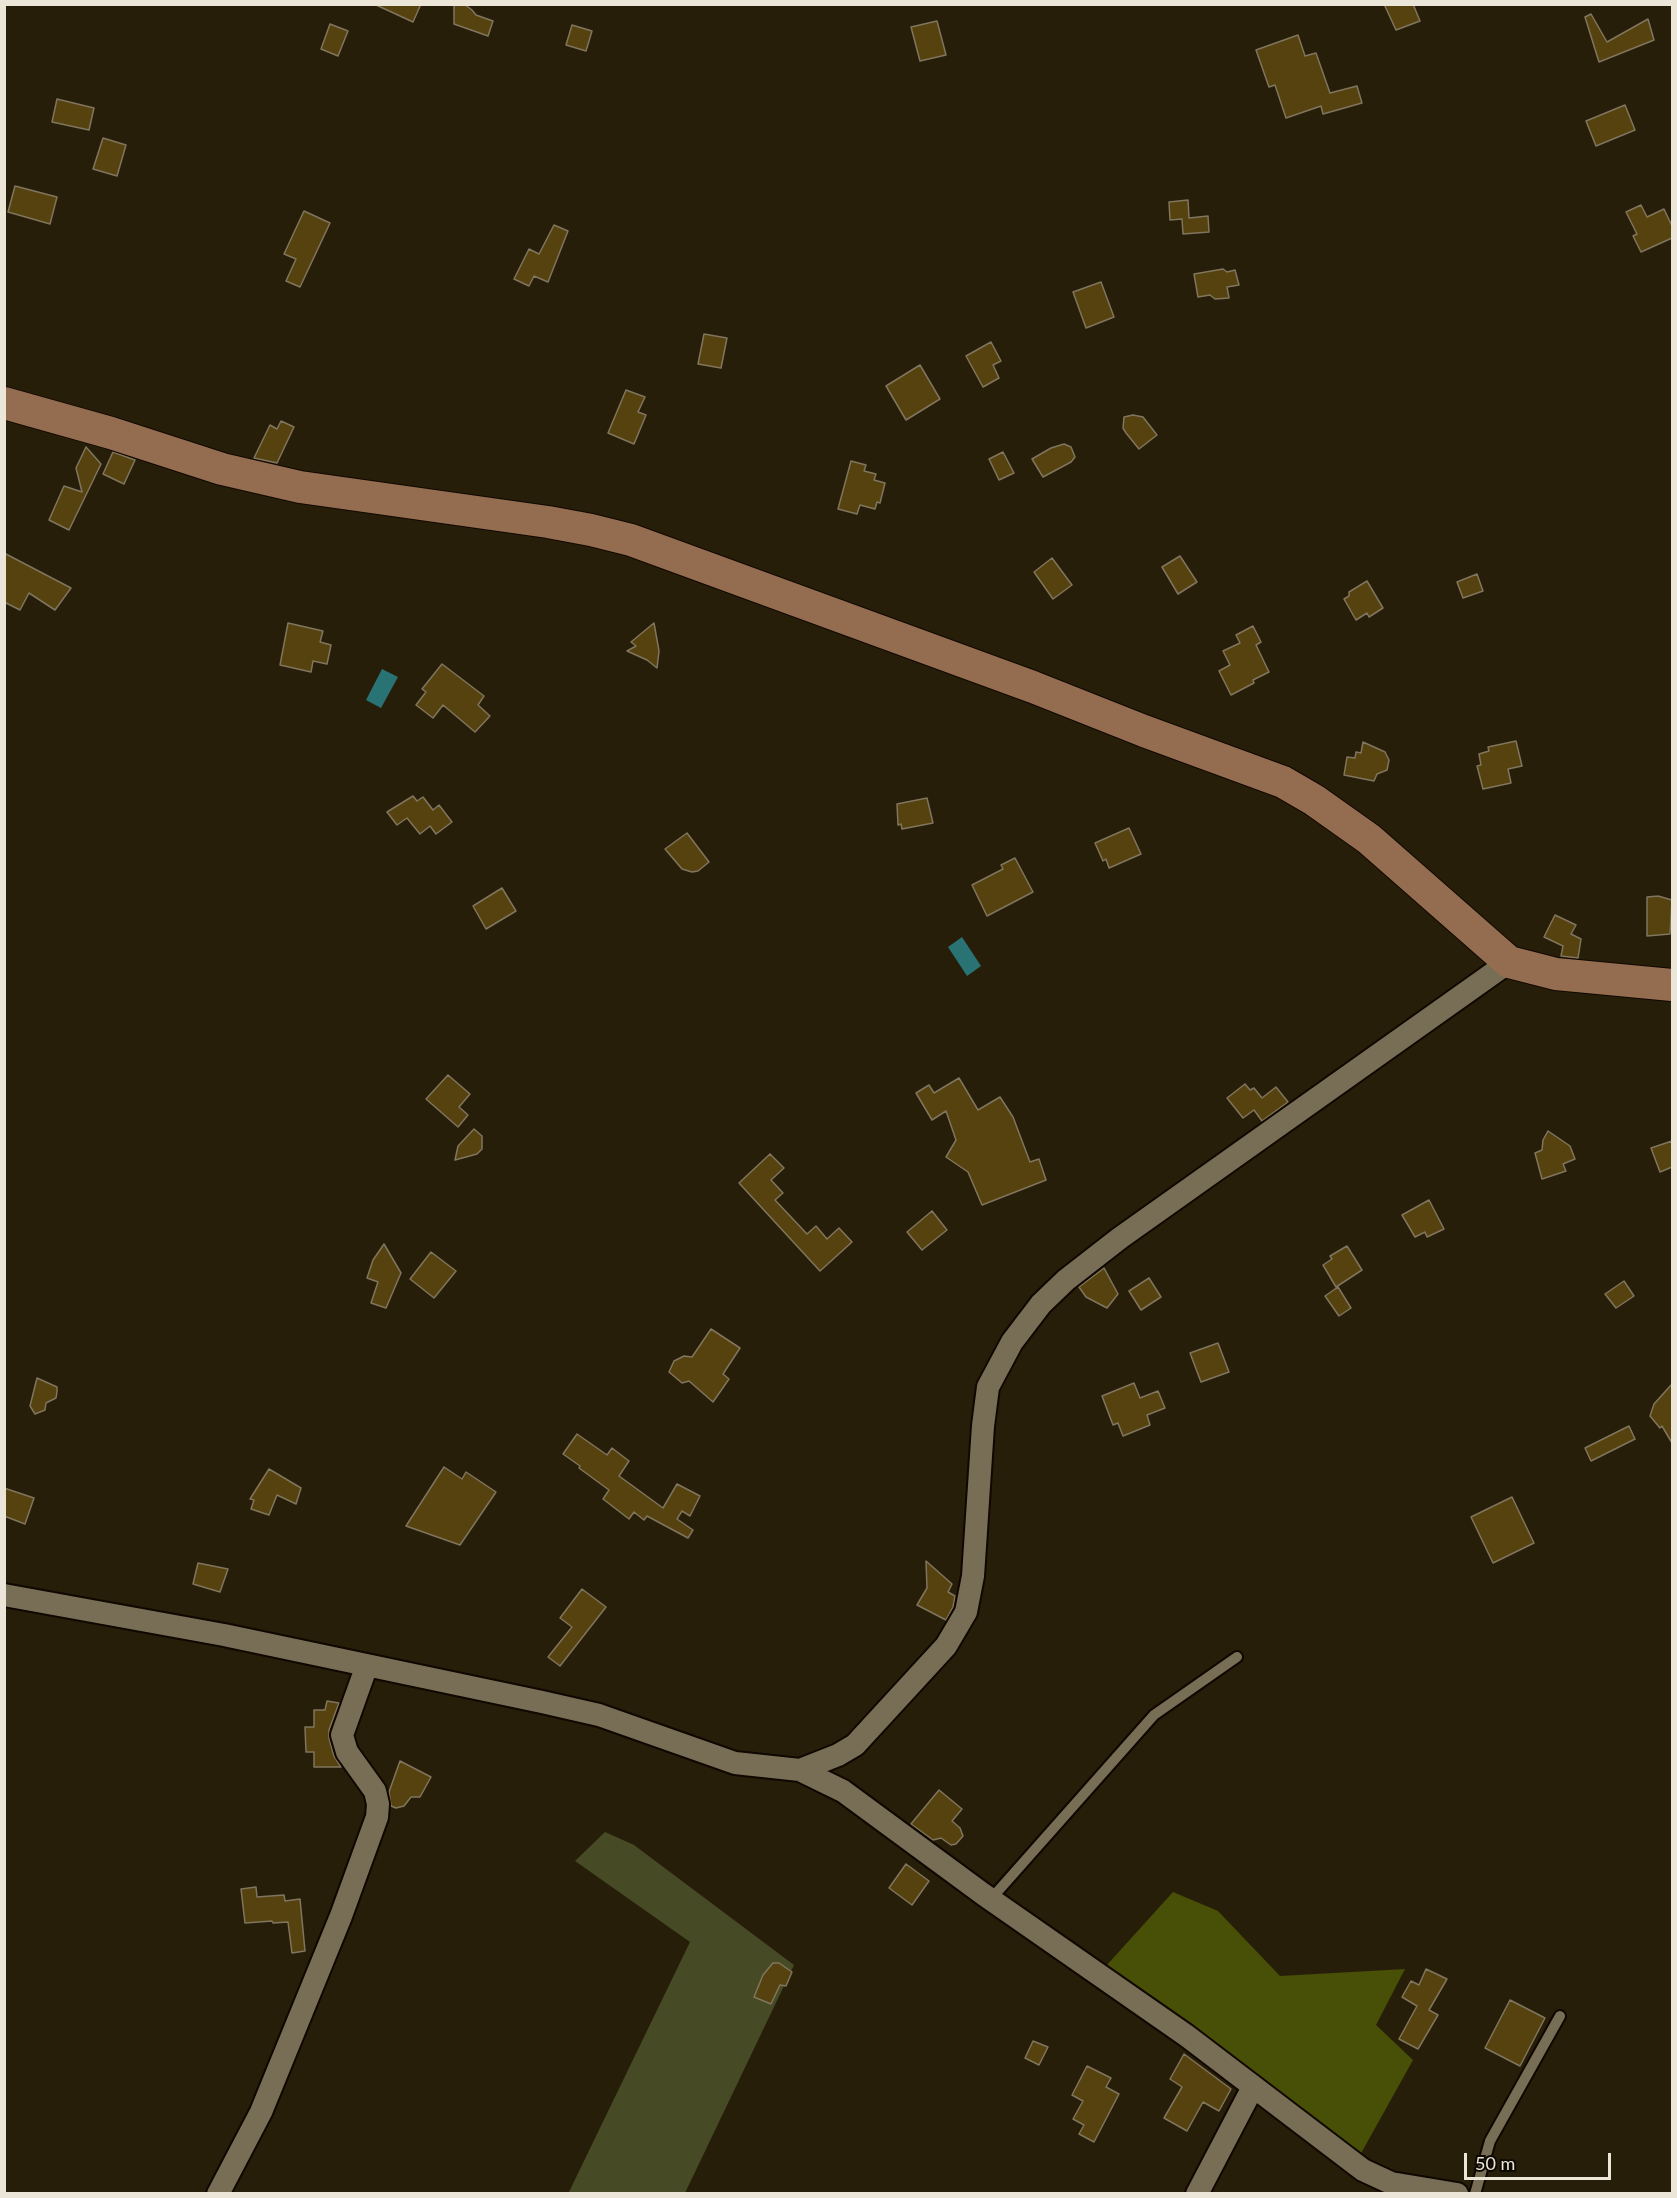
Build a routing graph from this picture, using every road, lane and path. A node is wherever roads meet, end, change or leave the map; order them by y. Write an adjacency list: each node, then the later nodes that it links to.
1 (4, 403): 2 (main road)
2 (1509, 962): 3 (main road); 7 (street)
3 (1672, 985)
4 (4, 1596): 6 (street)
5 (1238, 1656): 8 (lane)
6 (367, 1665): 7 (street); 11 (street)
7 (800, 1770): 8 (street)
8 (991, 1899): 10 (street)
9 (1560, 2016): 14 (lane)
10 (1253, 2086): 12 (street); 13 (street)
11 (218, 2193)
12 (1197, 2193)
13 (1457, 2193)
14 (1475, 2193)

